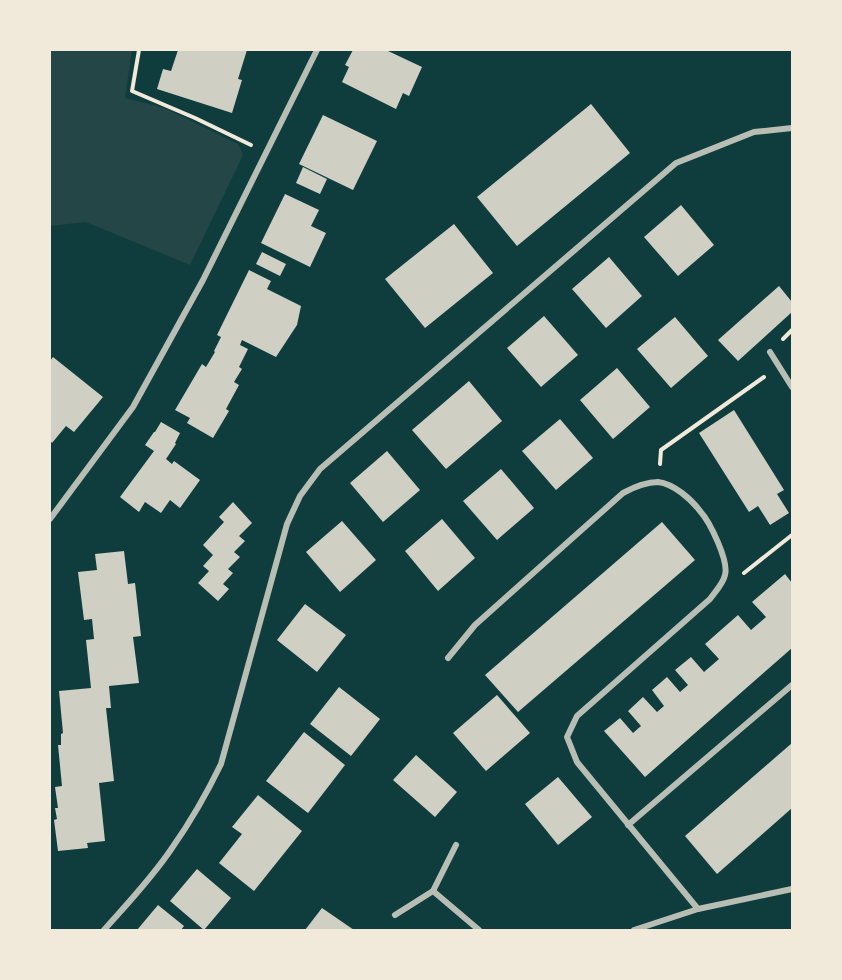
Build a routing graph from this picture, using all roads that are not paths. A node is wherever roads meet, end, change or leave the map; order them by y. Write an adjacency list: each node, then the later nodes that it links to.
1 (317, 50): 5 (street)
2 (792, 128): 14 (street)
3 (770, 352): 4 (street)
4 (792, 387)
5 (50, 519)
6 (448, 658): 8 (street)
7 (792, 685): 8 (street)
8 (628, 825): 12 (street)
9 (456, 845): 11 (street)
10 (792, 889): 12 (street)
11 (433, 891): 13 (street); 15 (street)
12 (698, 909): 16 (street)
13 (395, 915)
14 (104, 930)
15 (479, 930)
16 (634, 930)

